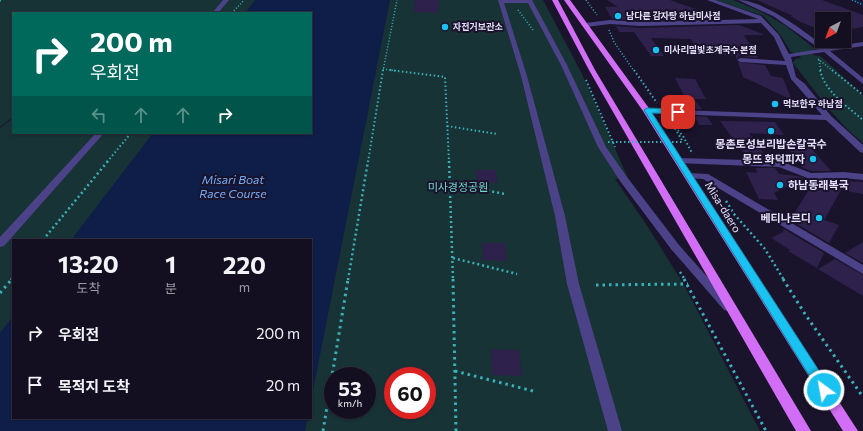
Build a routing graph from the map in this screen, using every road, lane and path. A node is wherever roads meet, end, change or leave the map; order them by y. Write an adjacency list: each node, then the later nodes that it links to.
1 (226, 0): 14 (street)
2 (244, 0): 15 (path)
3 (501, 0): 11 (street); 61 (street)
4 (548, 0): 16 (main road)
5 (555, 0): 16 (main road)
6 (567, 0): 17 (main road, Misa-daero)
7 (575, 0): 17 (main road)
8 (710, 0): 19 (street)
9 (741, 0): 23 (street)
10 (852, 0): 13 (path)
11 (529, 1): 56 (street)
12 (397, 2): 28 (path)
13 (863, 5)
14 (216, 12)
15 (233, 12)
16 (562, 14): 56 (main road)
17 (578, 15): 21 (main road, Misa-daero)
18 (724, 17): 20 (street)
19 (764, 21): 20 (street); 26 (street)
20 (751, 22): 21 (street)
21 (586, 25): 32 (main road, Misa-daero)
22 (863, 44): 23 (street)
23 (825, 50): 24 (street); 30 (street)
24 (810, 53): 26 (street); 27 (path)
25 (740, 60): 26 (street)
26 (788, 60): 33 (street)
27 (819, 60): 31 (path); 34 (path)
28 (384, 69): 36 (path); 59 (path)
29 (583, 74): 41 (path)
30 (863, 82)
31 (863, 95)
32 (647, 110): 33 (street); 43 (main road, Misa-daero)
33 (828, 118): 42 (street)
34 (863, 120)
35 (672, 123): 40 (path, bridge)
36 (447, 126): 39 (path); 46 (path)
37 (99, 134): 49 (street)
38 (130, 134): 48 (path)
39 (498, 134)
40 (608, 142)
41 (616, 148)
42 (863, 150)
43 (680, 161): 44 (main road, Misa-daero); 45 (street)
44 (690, 176): 51 (street); 64 (main road, Misa-daero)
45 (863, 177)
46 (448, 183): 47 (path); 50 (path)
47 (505, 194)
48 (44, 239)
49 (0, 244)
50 (453, 258): 52 (path); 57 (path)
51 (863, 270)
52 (517, 274)
53 (12, 278): 55 (path)
54 (596, 284): 62 (path)
55 (0, 293)
56 (735, 314): 63 (main road)
57 (455, 371): 58 (path); 60 (path)
58 (533, 391)
59 (323, 431)
60 (456, 431)
61 (615, 431)
62 (766, 431)
63 (804, 431)
64 (851, 431)

